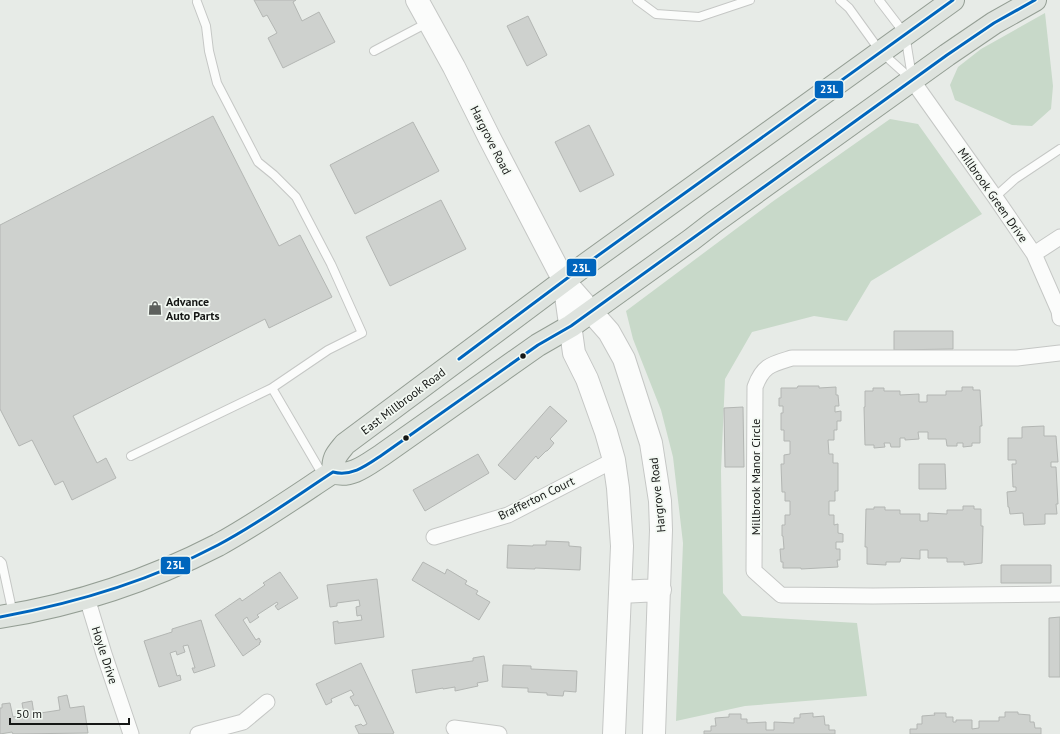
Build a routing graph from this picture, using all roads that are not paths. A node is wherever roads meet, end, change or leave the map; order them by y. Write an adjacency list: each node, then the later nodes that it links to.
1 (417, 0): 9 (street, Hargrove Road)
2 (637, 0): 3 (lane)
3 (750, 0)
4 (840, 0): 12 (lane)
5 (879, 0): 10 (lane)
6 (953, 0): 10 (main road, East Millbrook Road)
7 (1035, 0): 13 (main road)
8 (197, 2): 23 (lane)
9 (429, 22): 11 (lane); 18 (street, Hargrove Road)
10 (905, 34): 12 (main road, East Millbrook Road); 13 (lane)
11 (374, 51)
12 (880, 51): 13 (lane); 18 (main road, East Millbrook Road)
13 (912, 80): 15 (street, Millbrook Green Drive); 19 (main road)
14 (1060, 148): 15 (lane)
15 (995, 197): 17 (street, Millbrook Green Drive)
16 (1060, 238): 17 (street)
17 (1034, 254): 20 (street, Millbrook Green Drive)
18 (564, 281): 19 (street, Hargrove Road); 21 (street, Hargrove Road); 26 (main road, East Millbrook Road)
19 (591, 311): 21 (main road); 29 (street, Hargrove Road)
20 (1060, 318)
21 (571, 326): 25 (street, Hargrove Road); 26 (main road)
22 (1060, 353): 31 (street, Millbrook Manor Circle)
23 (272, 388): 24 (lane); 26 (lane)
24 (131, 456)
25 (614, 460): 27 (street, Brafferton Court); 30 (street, Hargrove Road)
26 (328, 475): 32 (main road)
27 (434, 537)
28 (0, 561): 33 (lane)
29 (660, 590): 30 (street); 40 (street, Hargrove Road)
30 (620, 592): 39 (street, Hargrove Road)
31 (1060, 594)
32 (87, 598): 33 (main road); 36 (street, Hoyle Drive)
33 (6, 616)
34 (267, 702): 37 (street)
35 (454, 728): 38 (street)
36 (131, 734)
37 (198, 734)
38 (499, 734)
39 (614, 734)
40 (654, 734)

